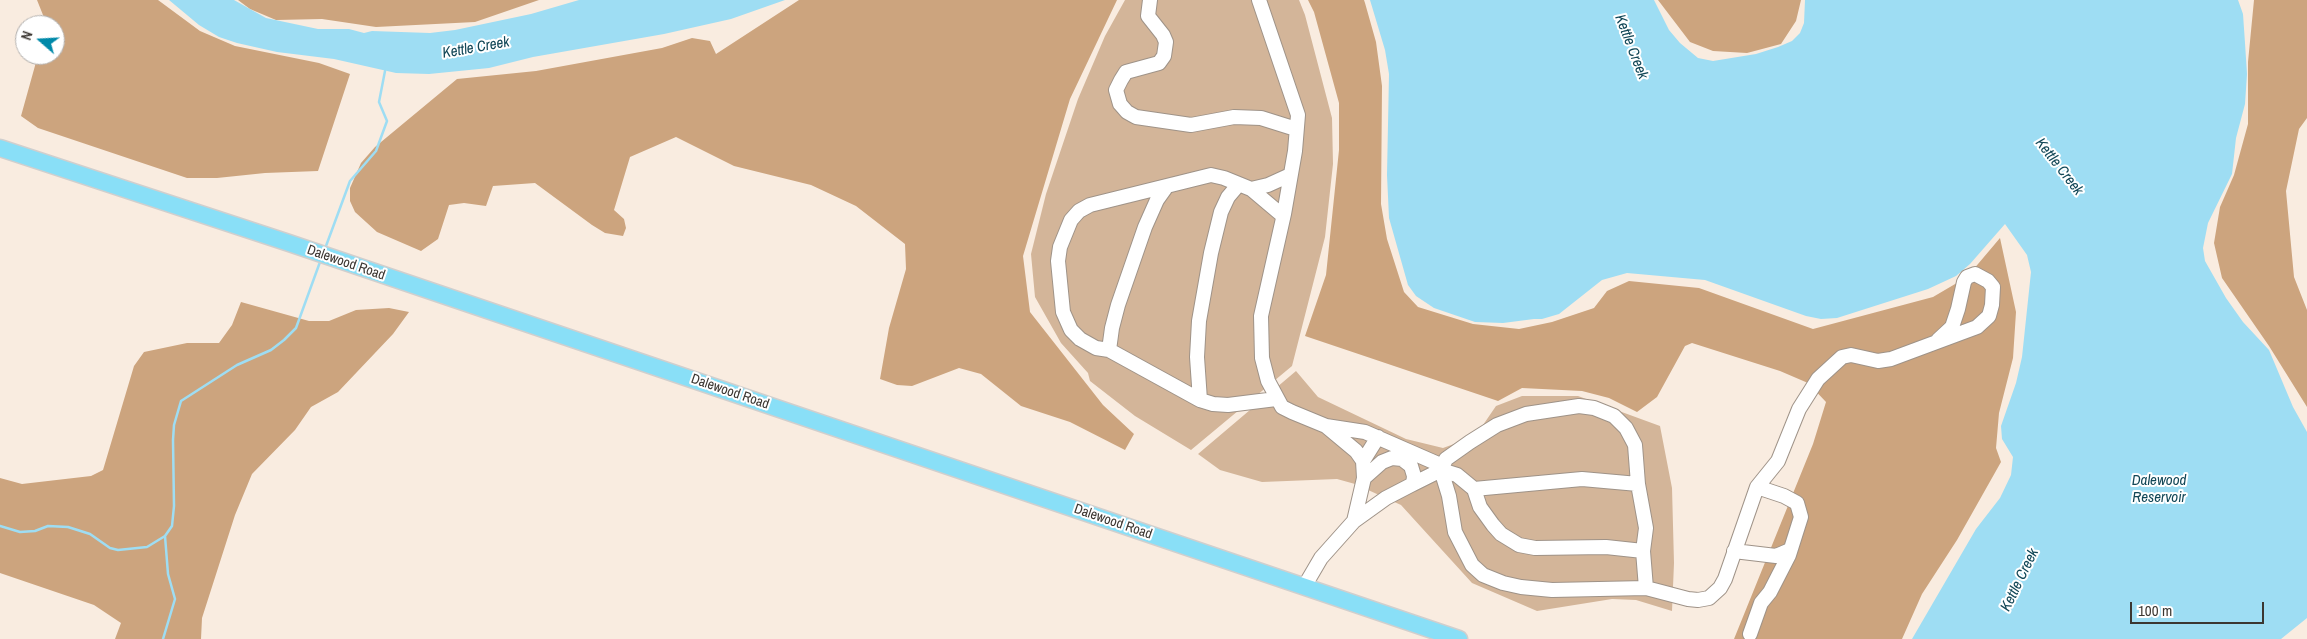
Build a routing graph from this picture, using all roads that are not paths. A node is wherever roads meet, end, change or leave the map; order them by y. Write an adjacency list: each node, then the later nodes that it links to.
1 (1150, 0): 3 (street)
2 (1259, 0): 3 (street)
3 (1296, 129): 5 (street)
4 (0, 148): 26 (main road, Dalewood Road)
5 (1290, 175): 7 (street); 8 (street)
6 (1167, 186): 7 (street); 10 (street); 10 (street)
7 (1245, 186): 8 (street); 12 (street)
8 (1283, 216): 11 (street)
9 (1938, 340): 9 (street); 20 (street)
10 (1109, 350): 12 (street)
11 (1276, 399): 12 (street); 13 (street)
12 (1200, 400)
13 (1326, 426): 14 (street); 15 (street)
14 (1378, 437): 15 (street); 16 (street)
15 (1362, 461): 17 (street)
16 (1441, 470): 18 (street); 19 (street); 21 (street); 27 (street)
17 (1364, 478): 18 (street); 22 (street)
18 (1413, 484): 22 (street)
19 (1638, 484): 21 (street); 24 (street)
20 (1757, 487): 23 (street); 25 (street)
21 (1474, 489): 24 (street)
22 (1354, 521): 26 (street)
23 (1790, 550): 25 (street); 28 (street)
24 (1643, 551): 27 (street)
25 (1734, 551): 27 (street)
26 (1304, 587): 29 (main road, Dalewood Road)
27 (1646, 588)
28 (1750, 634)
29 (1459, 639)

